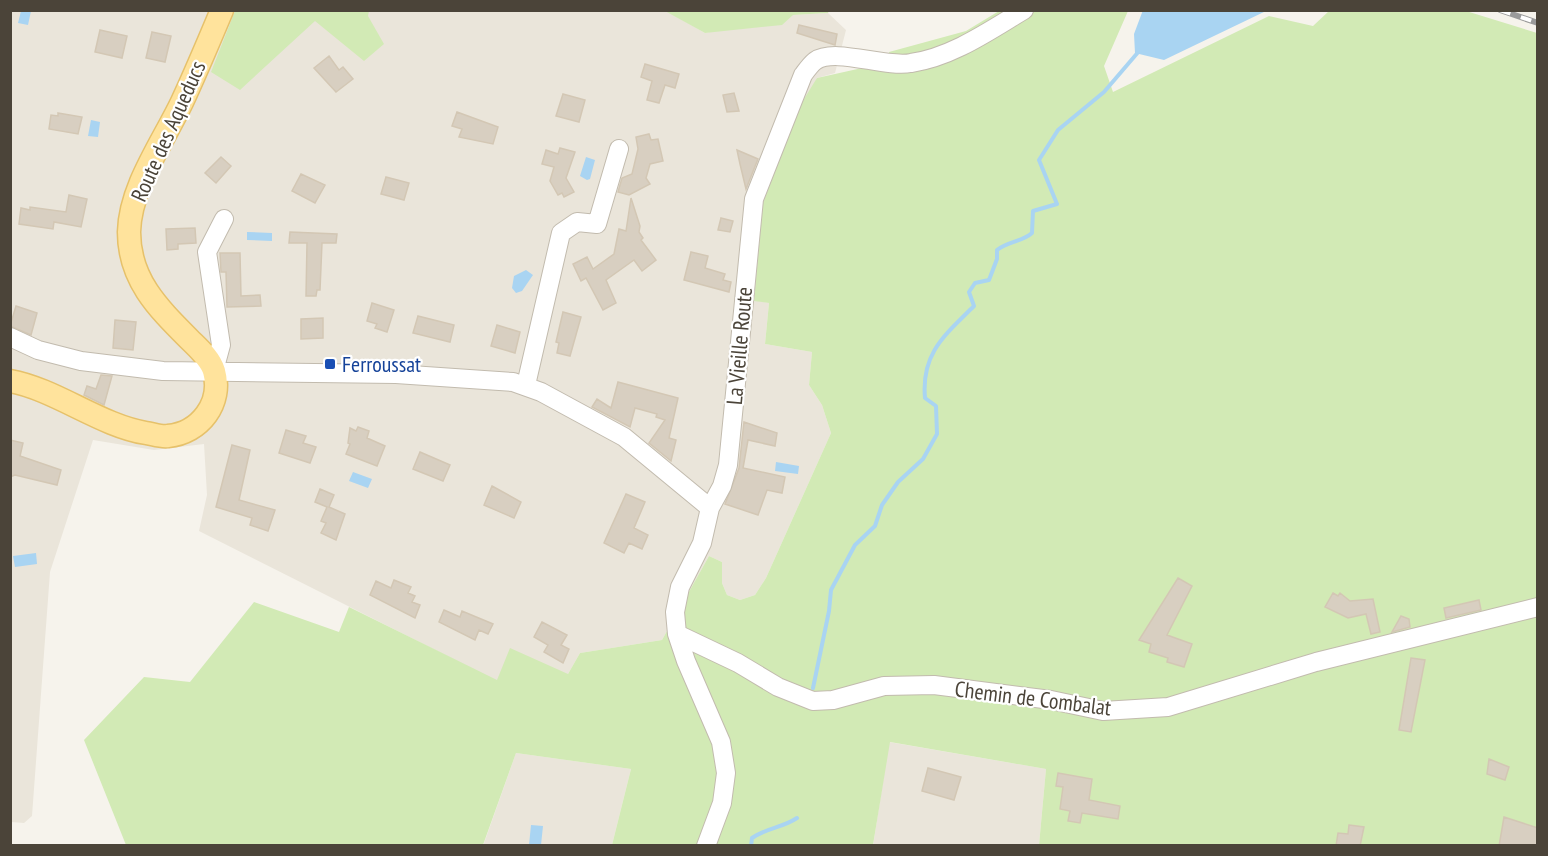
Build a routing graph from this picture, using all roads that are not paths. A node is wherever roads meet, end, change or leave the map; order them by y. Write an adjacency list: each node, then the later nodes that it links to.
1 (222, 10): 6 (main road, Route des Aqueducs)
2 (1024, 10): 9 (street, La Vieille Route)
3 (619, 149): 8 (street)
4 (224, 219): 6 (street)
5 (10, 337): 6 (street)
6 (214, 370): 7 (main road); 8 (street)
7 (10, 381)
8 (526, 385): 9 (street)
9 (710, 508): 11 (street, La Vieille Route)
10 (1538, 607): 11 (street, Chemin de Combalat)
11 (677, 634): 12 (street, La Vieille Route)
12 (706, 846)

